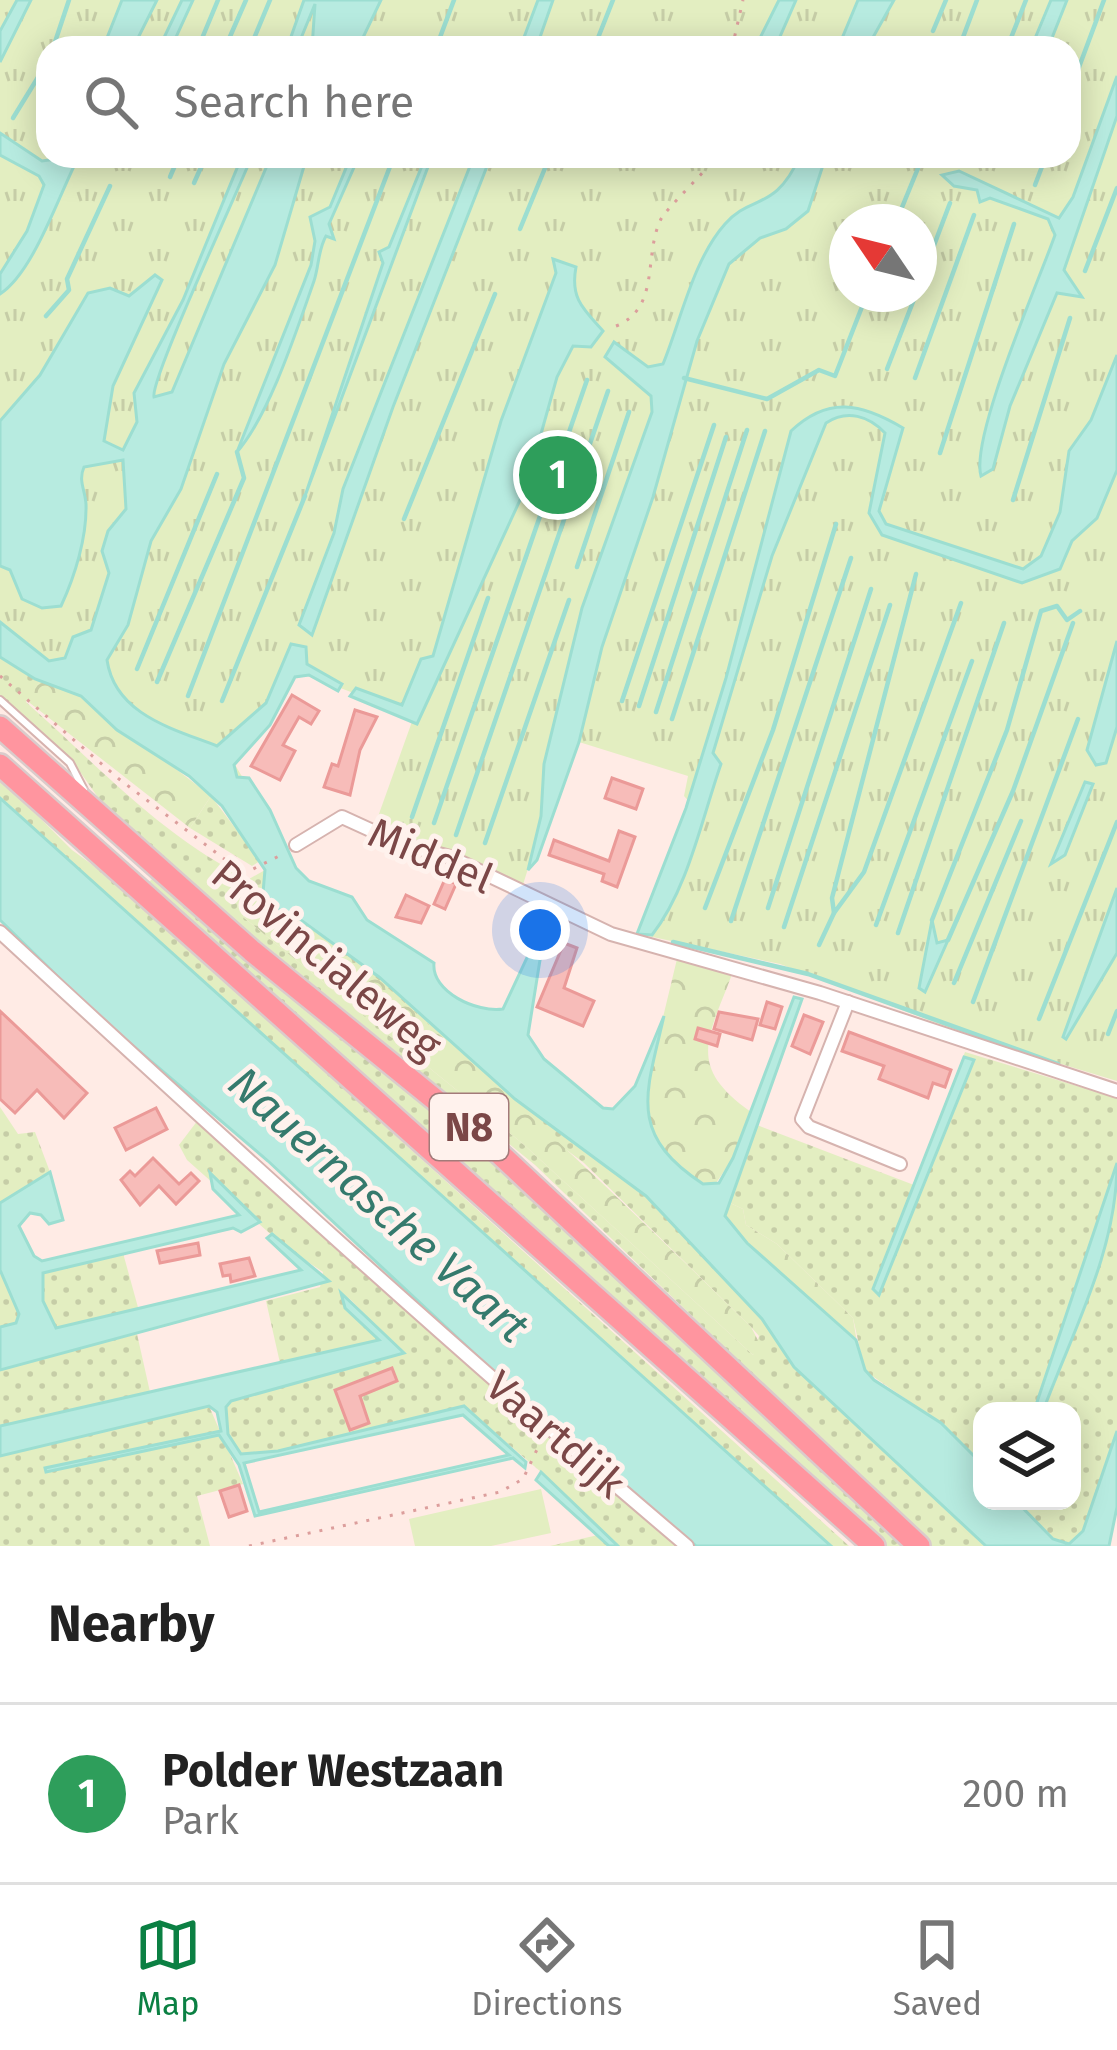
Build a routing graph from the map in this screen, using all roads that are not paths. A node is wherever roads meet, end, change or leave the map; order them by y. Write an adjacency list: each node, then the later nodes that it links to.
1 (0, 700): 4 (lane)
2 (0, 728): 4 (highway, Provincialeweg / N8)
3 (0, 765): 11 (highway, Provincialeweg / N8)
4 (97, 814): 12 (highway, Provincialeweg / N8)
5 (296, 845): 7 (street, Middel)
6 (0, 932): 10 (street, Vaartdijk)
7 (848, 1002): 8 (street, Middel); 9 (street)
8 (1117, 1090)
9 (900, 1164)
10 (687, 1546)
11 (874, 1546)
12 (919, 1546)

